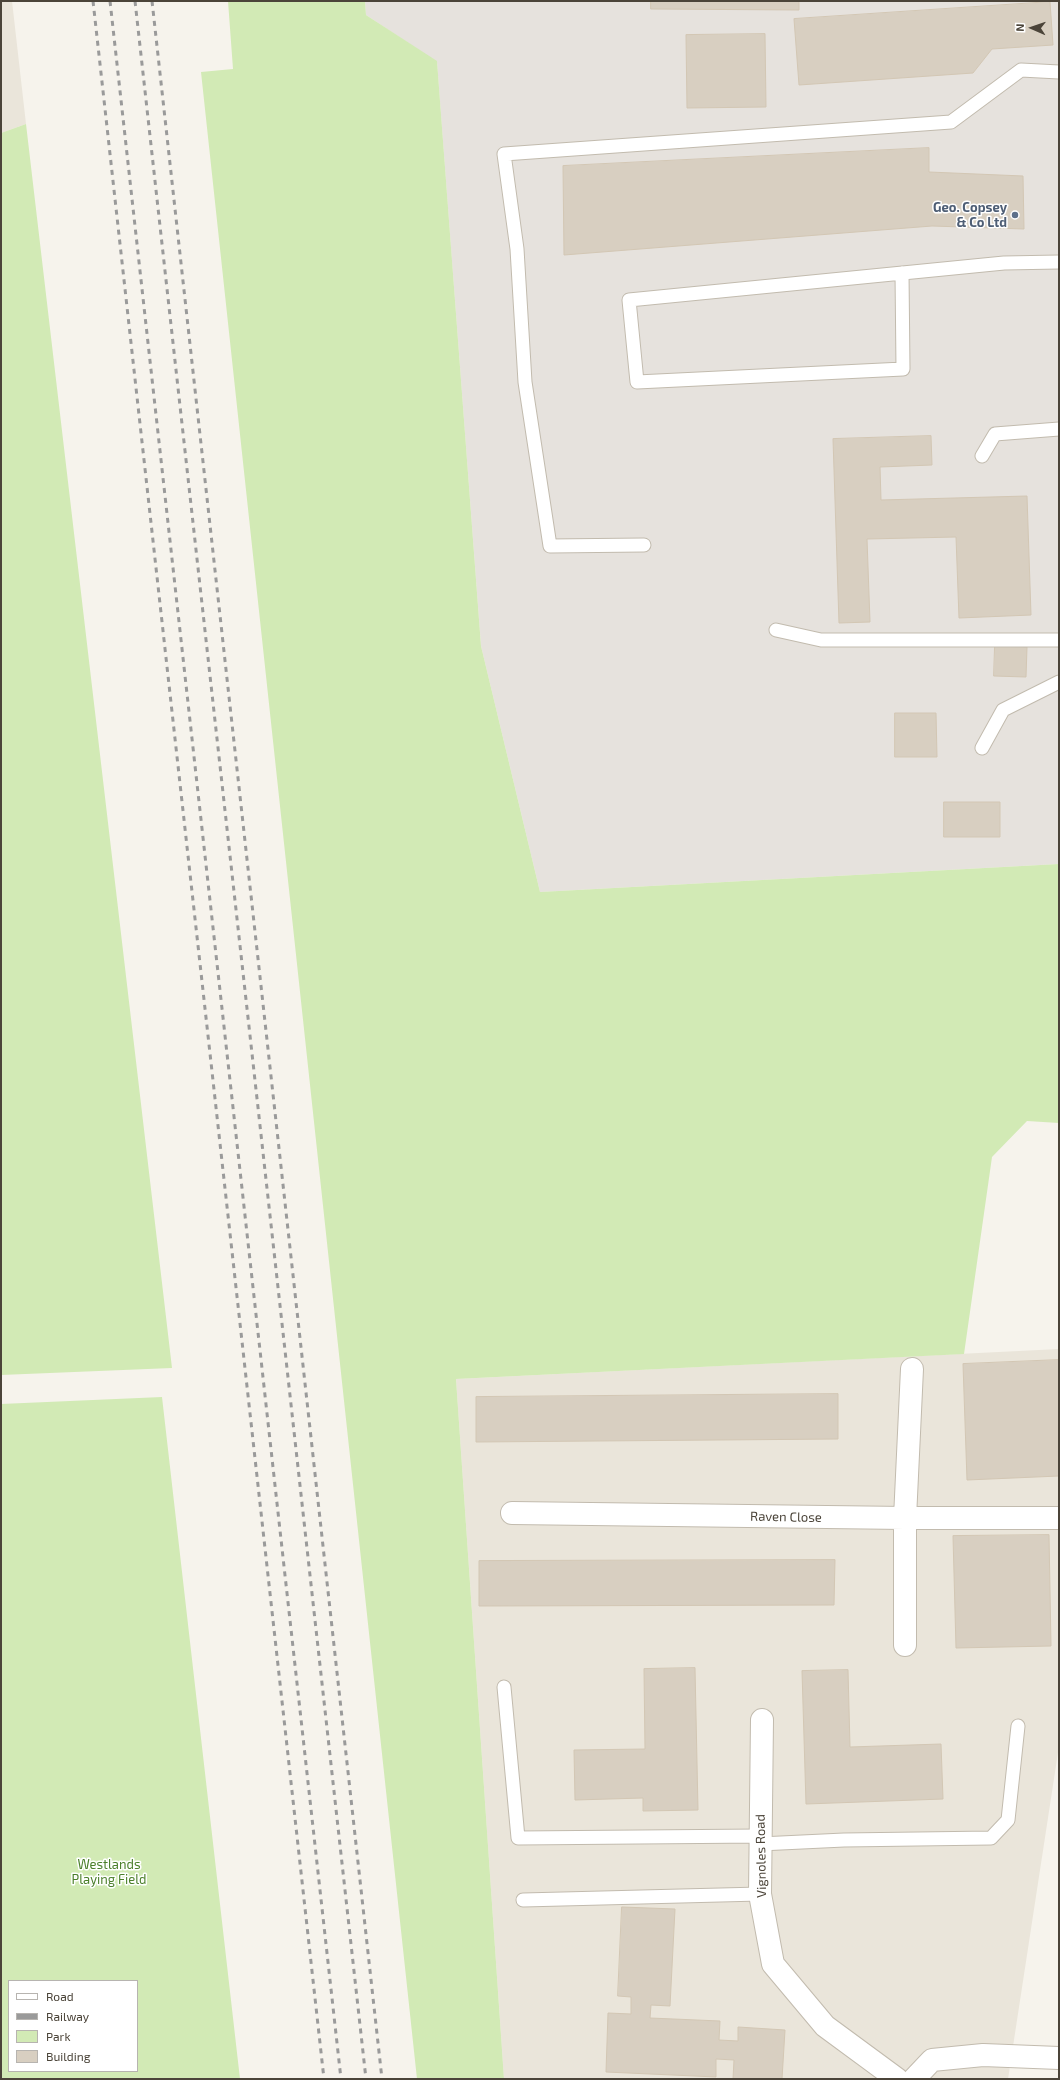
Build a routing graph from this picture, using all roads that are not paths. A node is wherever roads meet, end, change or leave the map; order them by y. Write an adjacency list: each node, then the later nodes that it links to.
1 (1059, 72): 6 (lane)
2 (1059, 262): 3 (lane)
3 (902, 273): 3 (lane)
4 (1059, 430): 5 (lane)
5 (982, 456)
6 (644, 545)
7 (776, 630): 8 (lane)
8 (1059, 640)
9 (1059, 682): 10 (lane)
10 (982, 748)
11 (912, 1369): 13 (street)
12 (512, 1513): 13 (street, Raven Close)
13 (905, 1518): 14 (street, Raven Close); 15 (street)
14 (1059, 1518)
15 (905, 1645)
16 (504, 1687): 19 (lane)
17 (762, 1720): 19 (street, Vignoles Road)
18 (1018, 1726): 19 (lane)
19 (760, 1840): 20 (street, Vignoles Road)
20 (760, 1894): 21 (lane); 23 (street, Vignoles Road)
21 (523, 1900)
22 (1059, 2058): 24 (street)
23 (896, 2079)
24 (914, 2079)

